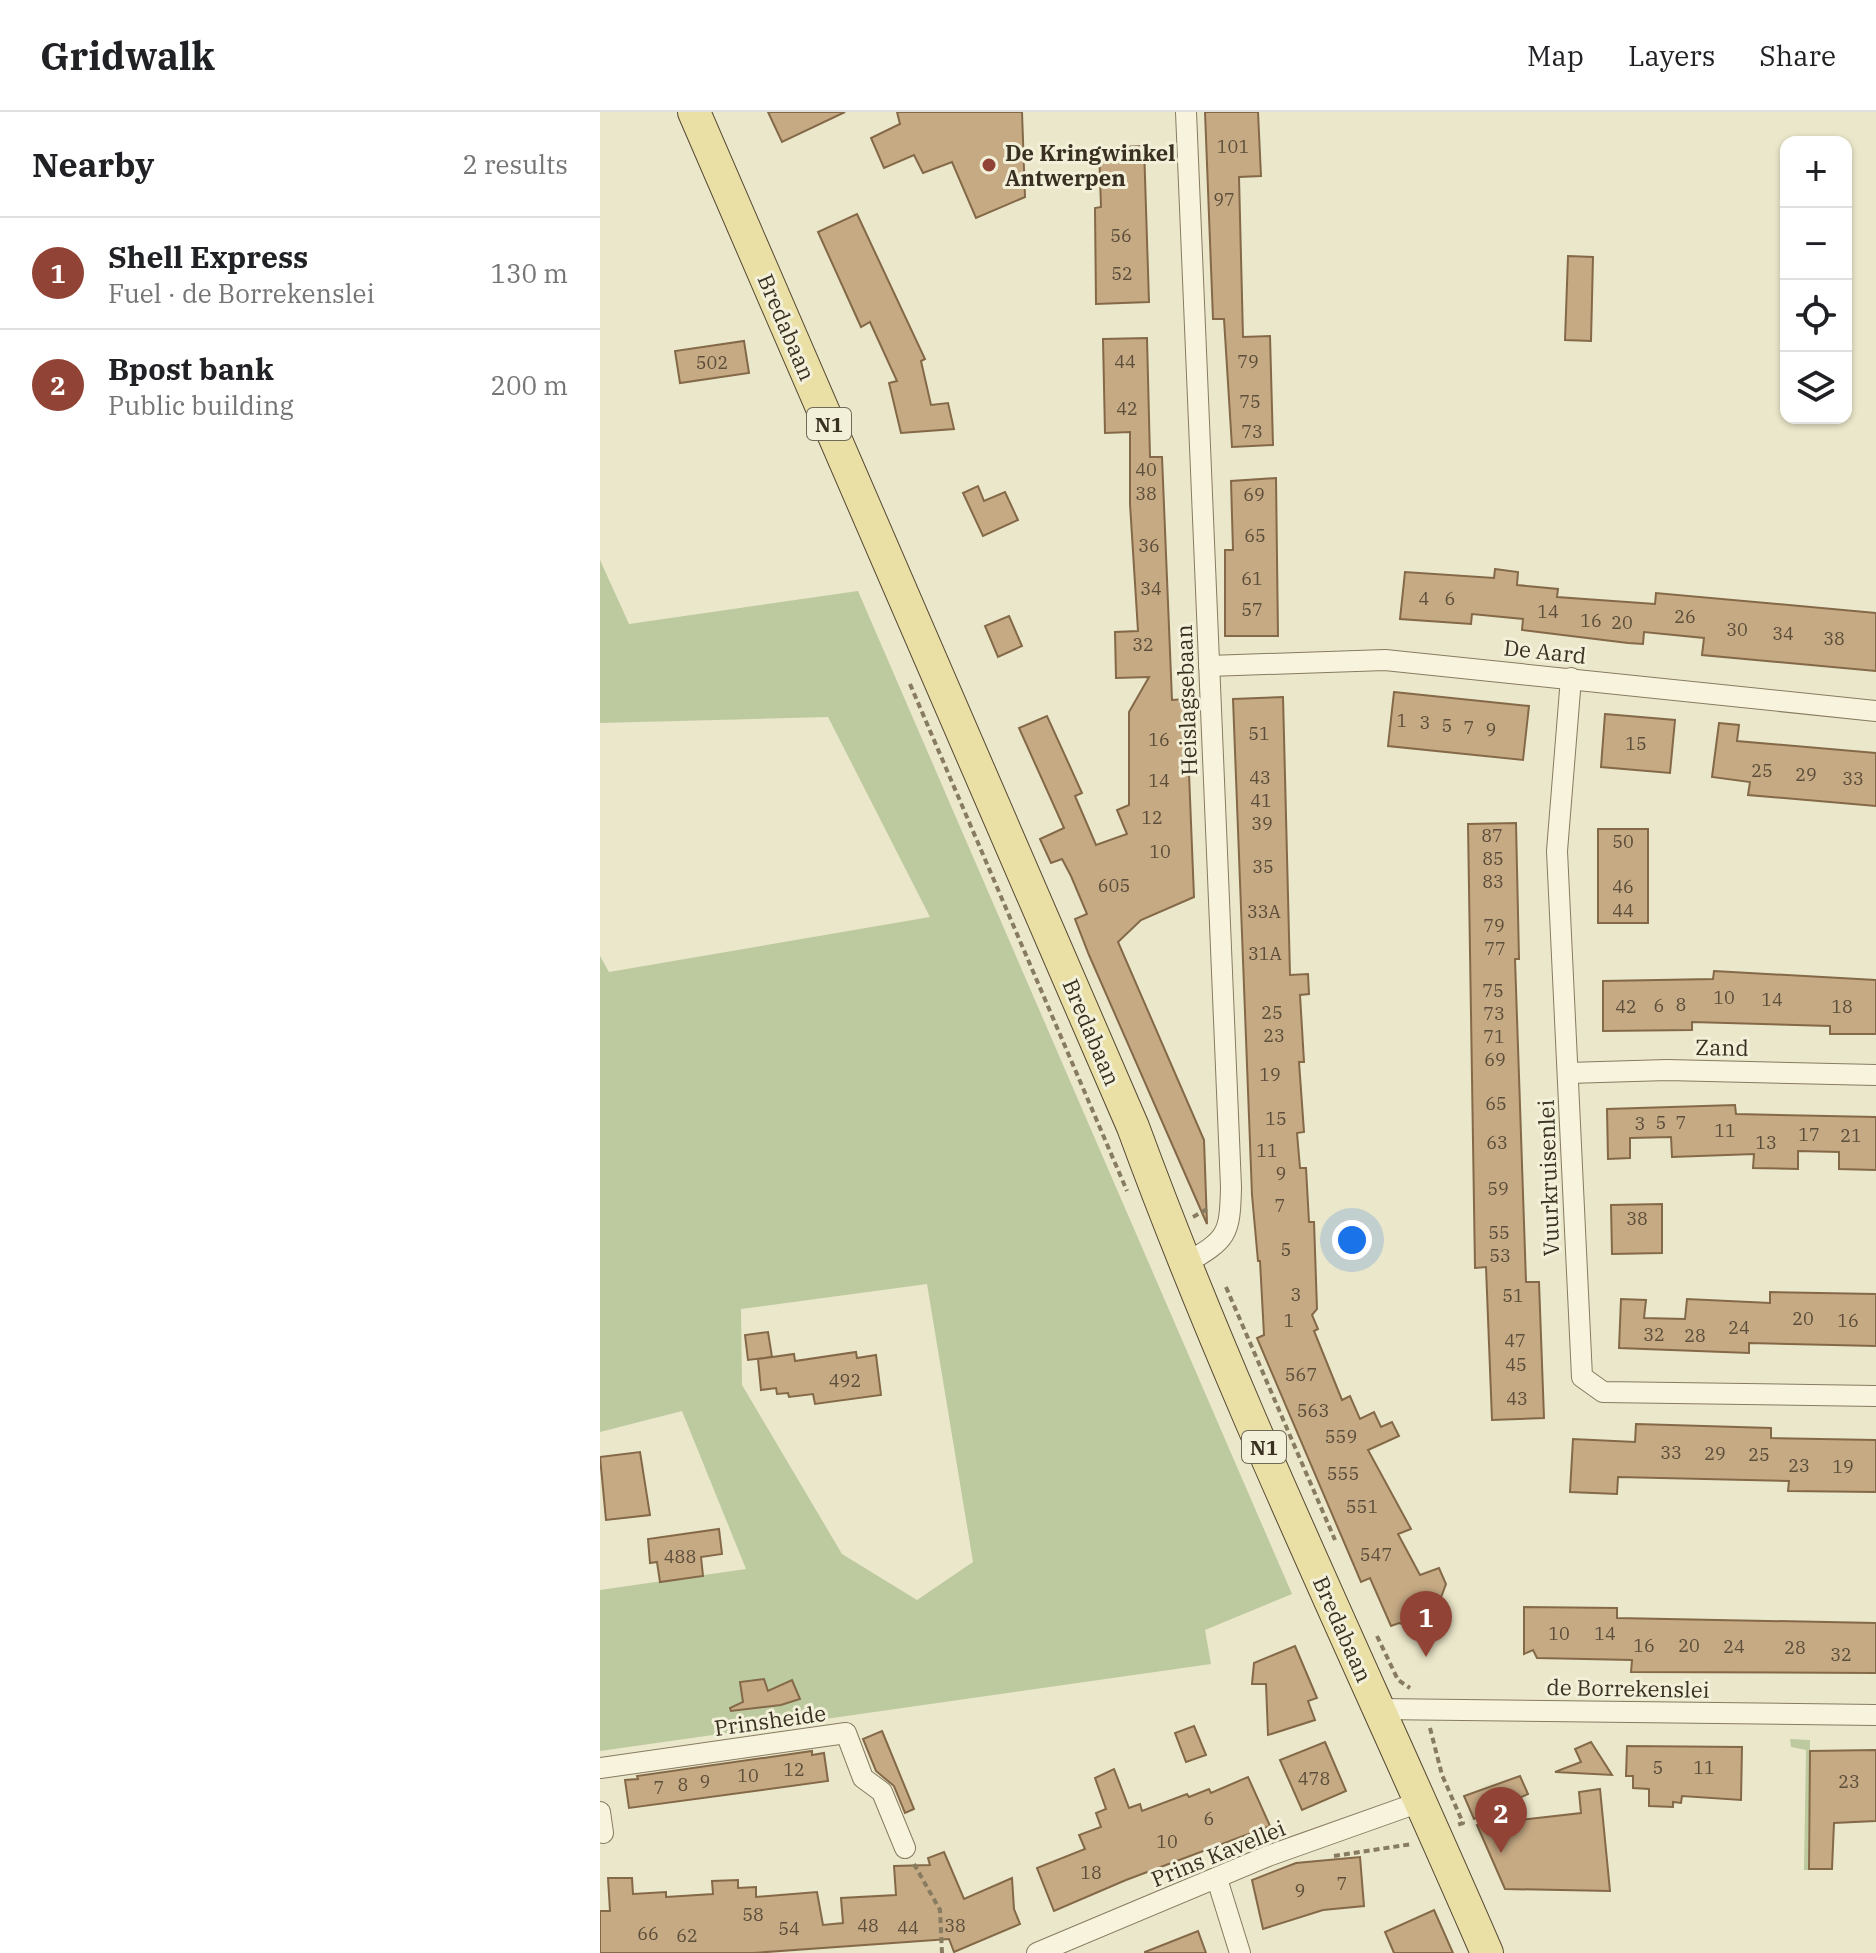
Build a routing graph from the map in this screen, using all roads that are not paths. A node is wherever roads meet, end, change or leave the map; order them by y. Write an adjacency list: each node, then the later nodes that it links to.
1 (694, 112): 8 (main road, Bredabaan / N1)
2 (1186, 112): 3 (street, Heislagsebaan)
3 (1209, 666): 4 (street, De Aard); 8 (street, Heislagsebaan)
4 (1571, 678): 5 (street, De Aard); 6 (street, Vuurkruisenlei)
5 (1876, 711)
6 (1568, 1073): 7 (street, Zand); 9 (street, Vuurkruisenlei)
7 (1876, 1075)
8 (1198, 1256): 10 (main road, Bredabaan / N1)
9 (1876, 1396)
10 (1378, 1709): 11 (street, de Borrekenslei); 13 (main road, Bredabaan / N1)
11 (1876, 1715)
12 (600, 1768): 16 (street, Prinsheide)
13 (1420, 1802): 17 (street, Prins Kavellei); 20 (main road, Bredabaan / N1)
14 (600, 1812): 15 (street)
15 (603, 1833)
16 (905, 1848)
17 (1217, 1879): 18 (street, Prins Kavellei); 19 (street)
18 (1037, 1953)
19 (1240, 1953)
20 (1487, 1953)

